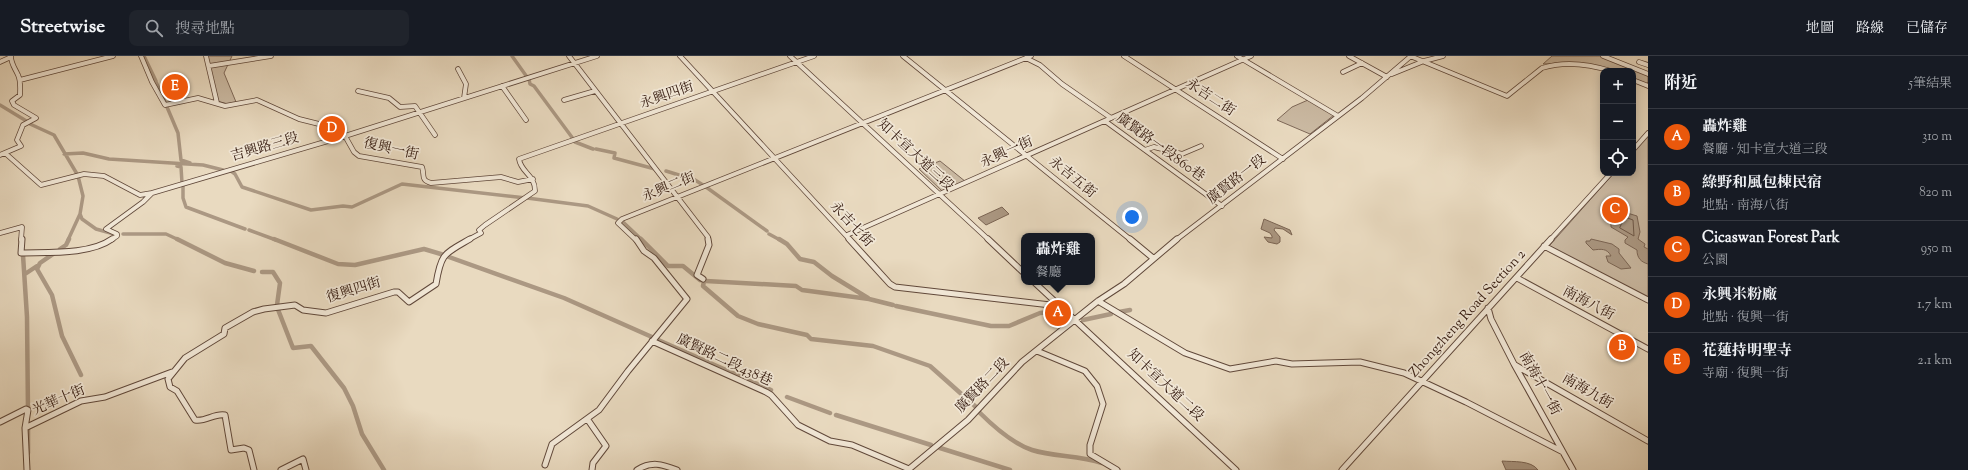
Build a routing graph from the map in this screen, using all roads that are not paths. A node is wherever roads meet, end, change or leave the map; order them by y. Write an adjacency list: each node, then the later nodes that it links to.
1 (11, 56): 24 (street); 36 (street)
2 (113, 56): 36 (street)
3 (141, 56): 47 (street, 復興一街)
4 (206, 56): 30 (street)
5 (271, 56): 30 (street)
6 (569, 56): 27 (street)
7 (597, 56): 27 (street, 吉興路三段)
8 (680, 56): 44 (street, 永吉七街)
9 (790, 56): 25 (street, 知卡宣大道三段)
10 (814, 56): 25 (street, 永興四街)
11 (902, 56): 42 (street, 永吉五街)
12 (1015, 56): 21 (street)
13 (1124, 56): 40 (street, 永吉二街)
14 (1237, 56): 22 (street)
15 (1251, 56): 22 (street, 永興一街)
16 (1349, 56): 28 (street)
17 (1409, 56): 23 (street); 35 (street, 廣賢路一段)
18 (1443, 56): 23 (street)
19 (1603, 56): 34 (street)
20 (1029, 57): 21 (street, 永興二街); 50 (street)
21 (1021, 60): 42 (street, 永興二街)
22 (1243, 60): 40 (street, 永興一街); 49 (street)
23 (1424, 61): 31 (street); 35 (street)
24 (0, 62)
25 (797, 62): 44 (street, 永興四街); 54 (street, 知卡宣大道三段)
26 (1639, 62): 29 (street)
27 (574, 63): 38 (street, 吉興路三段); 41 (street)
28 (1362, 63): 33 (street); 35 (street)
29 (1648, 65)
30 (209, 66): 47 (street)
31 (1602, 68)
32 (458, 69): 45 (street)
33 (1343, 72)
34 (1648, 74)
35 (1388, 76): 49 (street, 廣賢路一段)
36 (20, 80): 61 (street)
37 (1636, 81): 39 (street)
38 (502, 86): 45 (street, 吉興路三段); 51 (street)
39 (1648, 86)
40 (1176, 89): 50 (street, 永興一街); 65 (street, 永吉二街)
41 (595, 90): 46 (street); 53 (street)
42 (944, 90): 54 (street, 永興二街); 63 (street, 永吉五街)
43 (358, 91): 48 (street)
44 (713, 92): 53 (street, 永興四街); 64 (street, 永吉七街)
45 (464, 98): 48 (street, 吉興路三段)
46 (564, 100)
47 (217, 103): 57 (street, 復興一街)
48 (420, 112): 56 (street); 57 (street, 吉興路三段)
49 (1338, 116): 65 (street, 廣賢路一段)
50 (1111, 118): 52 (street, 永興一街)
51 (526, 120)
52 (1104, 121): 60 (street, 廣賢路一段860巷); 63 (street, 永興一街)
53 (621, 124): 67 (street, 永興四街); 70 (street)
54 (864, 124): 64 (street, 永興二街); 69 (street, 知卡宣大道三段)
55 (1648, 133): 59 (street)
56 (436, 134)
57 (345, 136): 67 (street, 復興一街); 68 (street, 吉興路三段)
58 (1201, 146): 60 (street)
59 (1636, 147)
60 (1145, 150): 71 (street, 廣賢路一段860巷)
61 (5, 152): 62 (street); 68 (street)
62 (0, 155)
63 (1026, 156): 69 (street, 永興一街); 75 (street, 永吉五街)
64 (774, 158): 70 (street, 永興二街); 73 (street, 永吉七街)
65 (1283, 159): 71 (street, 廣賢路一段)
66 (1608, 176): 74 (street, Zhongzheng Road Section 2)
67 (533, 179): 89 (street, 復興四街)
68 (152, 193): 72 (street, 吉興路三段)
69 (940, 195): 73 (street, 永興一街); 76 (street, 知卡宣大道三段)
70 (678, 197): 78 (street); 85 (street, 永興二街)
71 (1222, 206): 75 (street, 廣賢路一段)
72 (0, 233)
73 (846, 235): 82 (street, 永吉七街)
74 (1544, 246): 77 (street, Zhongzheng Road Section 2); 80 (street)
75 (1153, 258): 81 (street, 廣賢路一段)
76 (1021, 270)
77 (1516, 278): 83 (street, Zhongzheng Road Section 2); 86 (street, 南海八街)
78 (703, 279)
79 (1037, 285): 82 (street)
80 (1648, 300)
81 (1098, 301): 84 (street, 廣賢路一段); 90 (street)
82 (1059, 306): 84 (street)
83 (1488, 308): 88 (street, 南海十一街); 90 (street, Zhongzheng Road Section 2)
84 (1076, 320): 87 (street, 廣賢路二段); 106 (street, 知卡宣大道二段)
85 (652, 341): 91 (street, 永興二街); 104 (street, 廣賢路二段438巷)
86 (1648, 349)
87 (1037, 351): 104 (street, 廣賢路二段); 105 (street)
88 (1514, 364): 94 (street, 南海九街); 95 (street, 南海十一街)
89 (172, 372): 93 (street, 光華十街); 98 (street)
90 (1422, 381): 95 (street); 107 (street, Zhongzheng Road Section 2)
91 (588, 420): 96 (street, 永興二街); 101 (street)
92 (0, 422): 93 (street, 光華十街)
93 (24, 428): 97 (street)
94 (1648, 441)
95 (1563, 452): 108 (street, 南海十一街)
96 (544, 465)
97 (26, 470)
98 (254, 470)
99 (281, 470): 100 (street)
100 (306, 470)
101 (592, 470)
102 (637, 470): 103 (street)
103 (676, 470)
104 (908, 470)
105 (1117, 470)
106 (1236, 470)
107 (1342, 470)
108 (1573, 470)

